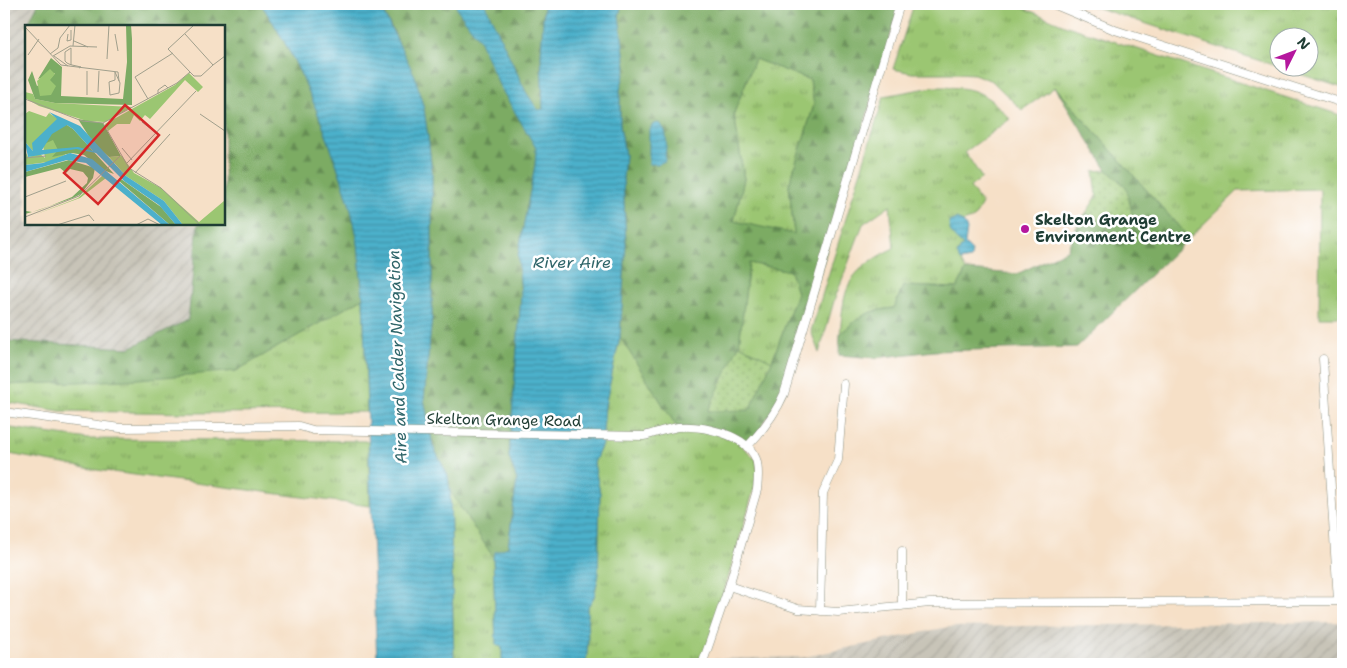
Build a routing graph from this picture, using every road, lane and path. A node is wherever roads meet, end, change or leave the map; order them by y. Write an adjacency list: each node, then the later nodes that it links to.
1 (900, 4): 7 (lane)
2 (1053, 4): 3 (lane)
3 (1343, 103)
4 (1323, 359): 10 (lane)
5 (844, 384): 12 (lane)
6 (4, 412): 7 (lane, Skelton Grange Road)
7 (747, 447): 9 (lane)
8 (902, 551): 11 (lane)
9 (729, 586): 12 (lane); 13 (lane)
10 (1341, 601): 11 (lane)
11 (902, 606): 12 (lane)
12 (820, 610)
13 (703, 662)

